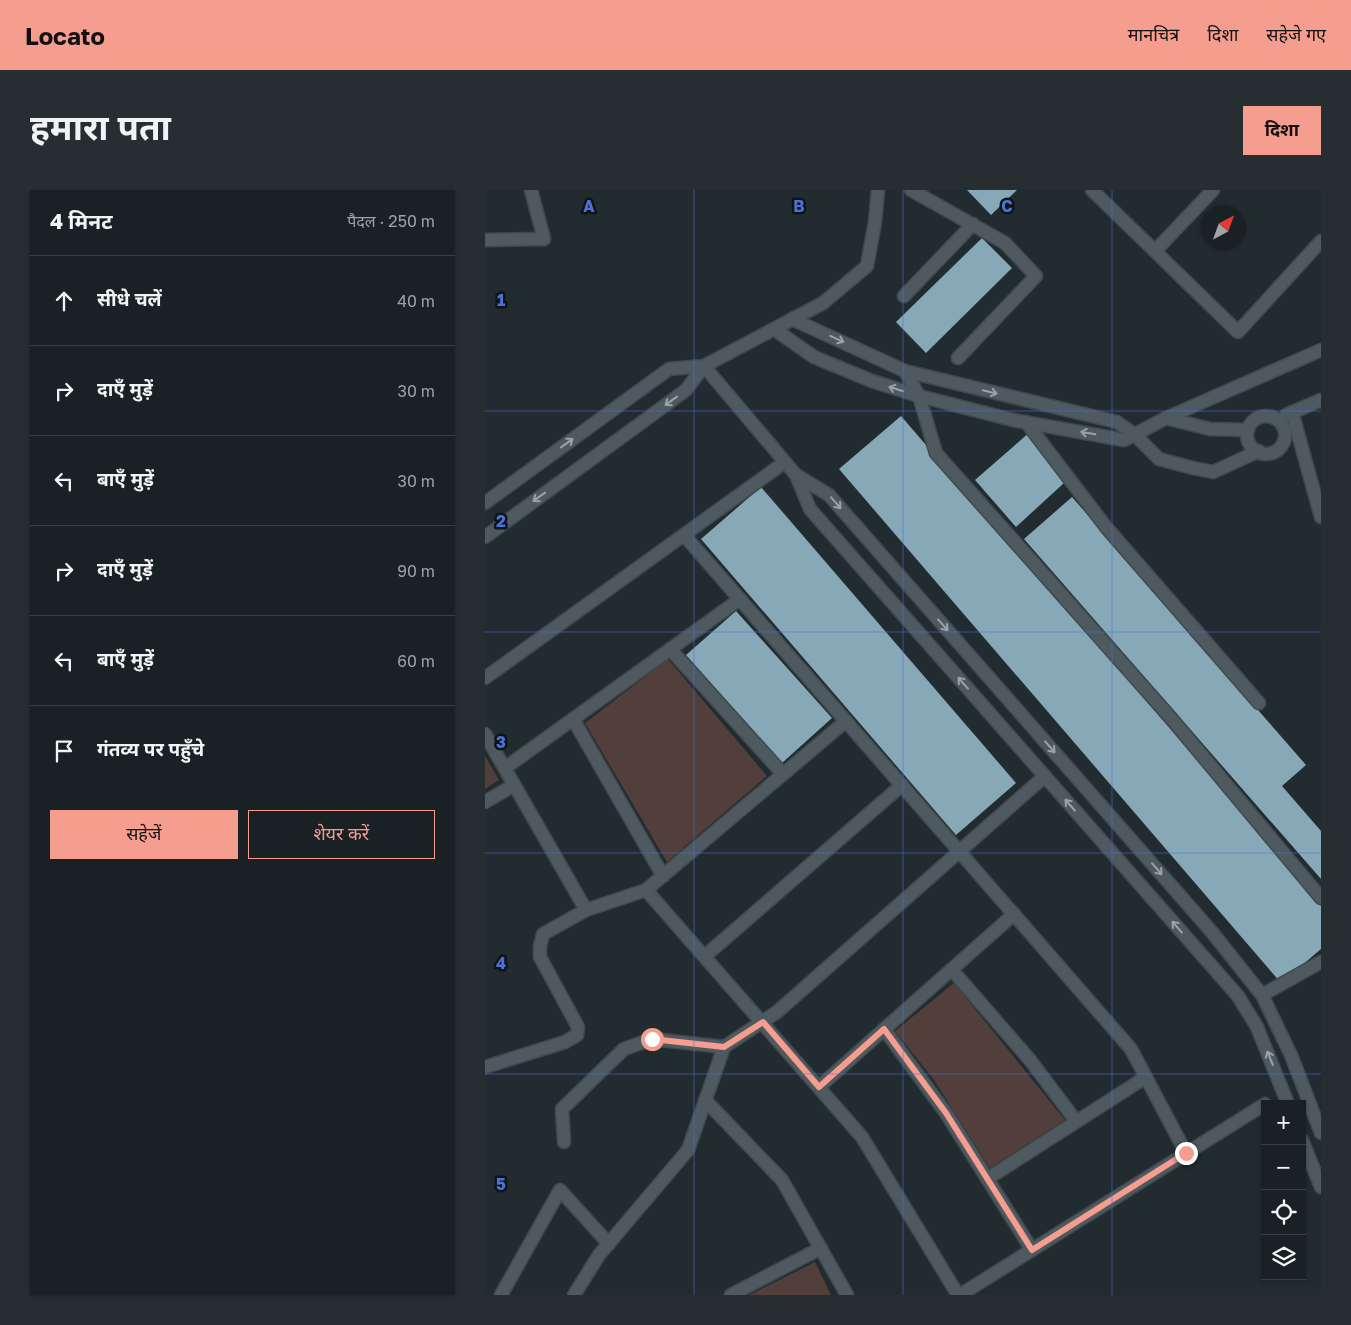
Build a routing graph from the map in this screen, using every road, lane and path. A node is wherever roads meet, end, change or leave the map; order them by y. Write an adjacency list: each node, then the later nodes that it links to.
1 (531, 190): 7 (street)
2 (878, 190): 11 (street)
3 (911, 190): 6 (street)
4 (1092, 190): 9 (street)
5 (1213, 190): 9 (street)
6 (973, 224): 10 (street); 14 (street)
7 (485, 240)
8 (1318, 250): 9 (street)
9 (1155, 251)
10 (904, 296)
11 (792, 319): 12 (street); 16 (street, one-way to 16)
12 (774, 329): 15 (street); 17 (street, one-way to 12)
13 (1321, 350): 20 (street)
14 (958, 358)
15 (704, 366): 26 (street); 28 (street, one-way to 15); 31 (street, one-way to 31)
16 (905, 371): 17 (street); 24 (street, one-way to 24)
17 (919, 396): 22 (street); 48 (street)
18 (1321, 400): 19 (street)
19 (1292, 412): 21 (street); 29 (street)
20 (1166, 418): 23 (street); 24 (street)
21 (1277, 419): 23 (street); 25 (street)
22 (1026, 422): 24 (street, one-way to 22); 35 (street)
23 (1248, 430): 25 (street)
24 (1135, 435): 25 (street)
25 (1259, 451)
26 (785, 462): 27 (street); 30 (street)
27 (796, 475): 41 (street, one-way to 27); 54 (street, one-way to 54)
28 (485, 503)
29 (1321, 517)
30 (683, 535): 32 (street); 34 (street)
31 (485, 537)
32 (740, 599): 33 (street); 37 (street)
33 (670, 649): 36 (street); 40 (street)
34 (485, 678)
35 (1259, 703)
36 (573, 719): 39 (street); 46 (street)
37 (846, 721): 40 (street); 43 (street)
38 (485, 734): 39 (street)
39 (505, 768): 42 (street)
40 (783, 774): 46 (street)
41 (1045, 776): 45 (street); 61 (street, one-way to 41)
42 (514, 785): 44 (street); 49 (street)
43 (901, 785): 45 (street); 51 (street)
44 (485, 802)
45 (960, 852): 50 (street); 55 (street)
46 (663, 876): 47 (street)
47 (646, 890): 49 (street); 51 (street)
48 (1321, 898)
49 (586, 910): 58 (street)
50 (1014, 914): 53 (street); 59 (street)
51 (705, 956): 55 (street)
52 (1321, 962): 54 (street)
53 (951, 970): 56 (street); 64 (street)
54 (1262, 995): 65 (street)
55 (763, 1022): 57 (street); 60 (street)
56 (884, 1029): 60 (street); 69 (street)
57 (724, 1047): 62 (street); 66 (street)
58 (485, 1067)
59 (1146, 1077): 64 (street); 68 (street)
60 (819, 1087): 78 (street)
61 (1286, 1098)
62 (705, 1100): 71 (street); 72 (street)
63 (1261, 1106): 68 (street)
64 (1076, 1121): 69 (street)
65 (1321, 1133)
66 (564, 1142)
67 (1304, 1145): 70 (street)
68 (1186, 1153): 73 (street)
69 (987, 1178): 73 (street)
70 (1321, 1187)
71 (609, 1244): 74 (street); 75 (street)
72 (821, 1248): 76 (street); 77 (street)
73 (1032, 1250): 78 (street)
74 (501, 1295)
75 (574, 1295)
76 (731, 1295)
77 (847, 1295)
78 (959, 1295)

